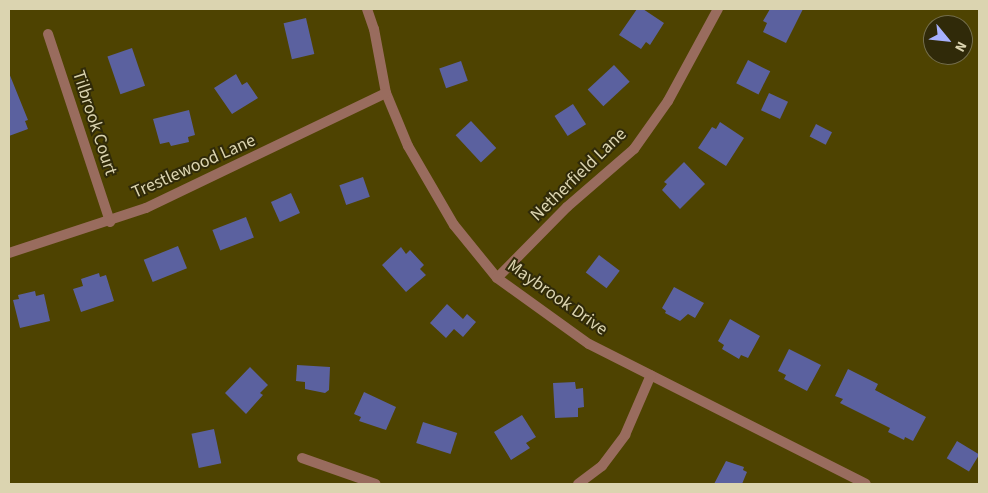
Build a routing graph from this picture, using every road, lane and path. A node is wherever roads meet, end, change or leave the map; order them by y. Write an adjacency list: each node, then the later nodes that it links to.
1 (367, 9): 4 (street, Maybrook Drive)
2 (718, 9): 7 (street, Netherfield Lane)
3 (48, 34): 5 (street, Tilbrook Court)
4 (386, 94): 5 (street, Trestlewood Lane); 7 (street, Maybrook Drive)
5 (110, 222): 6 (street, Trestlewood Lane)
6 (9, 253)
7 (497, 278): 8 (street, Maybrook Drive)
8 (650, 375): 11 (street); 12 (street, Maybrook Drive)
9 (302, 458): 10 (street)
10 (376, 484)
11 (578, 484)
12 (866, 484)

